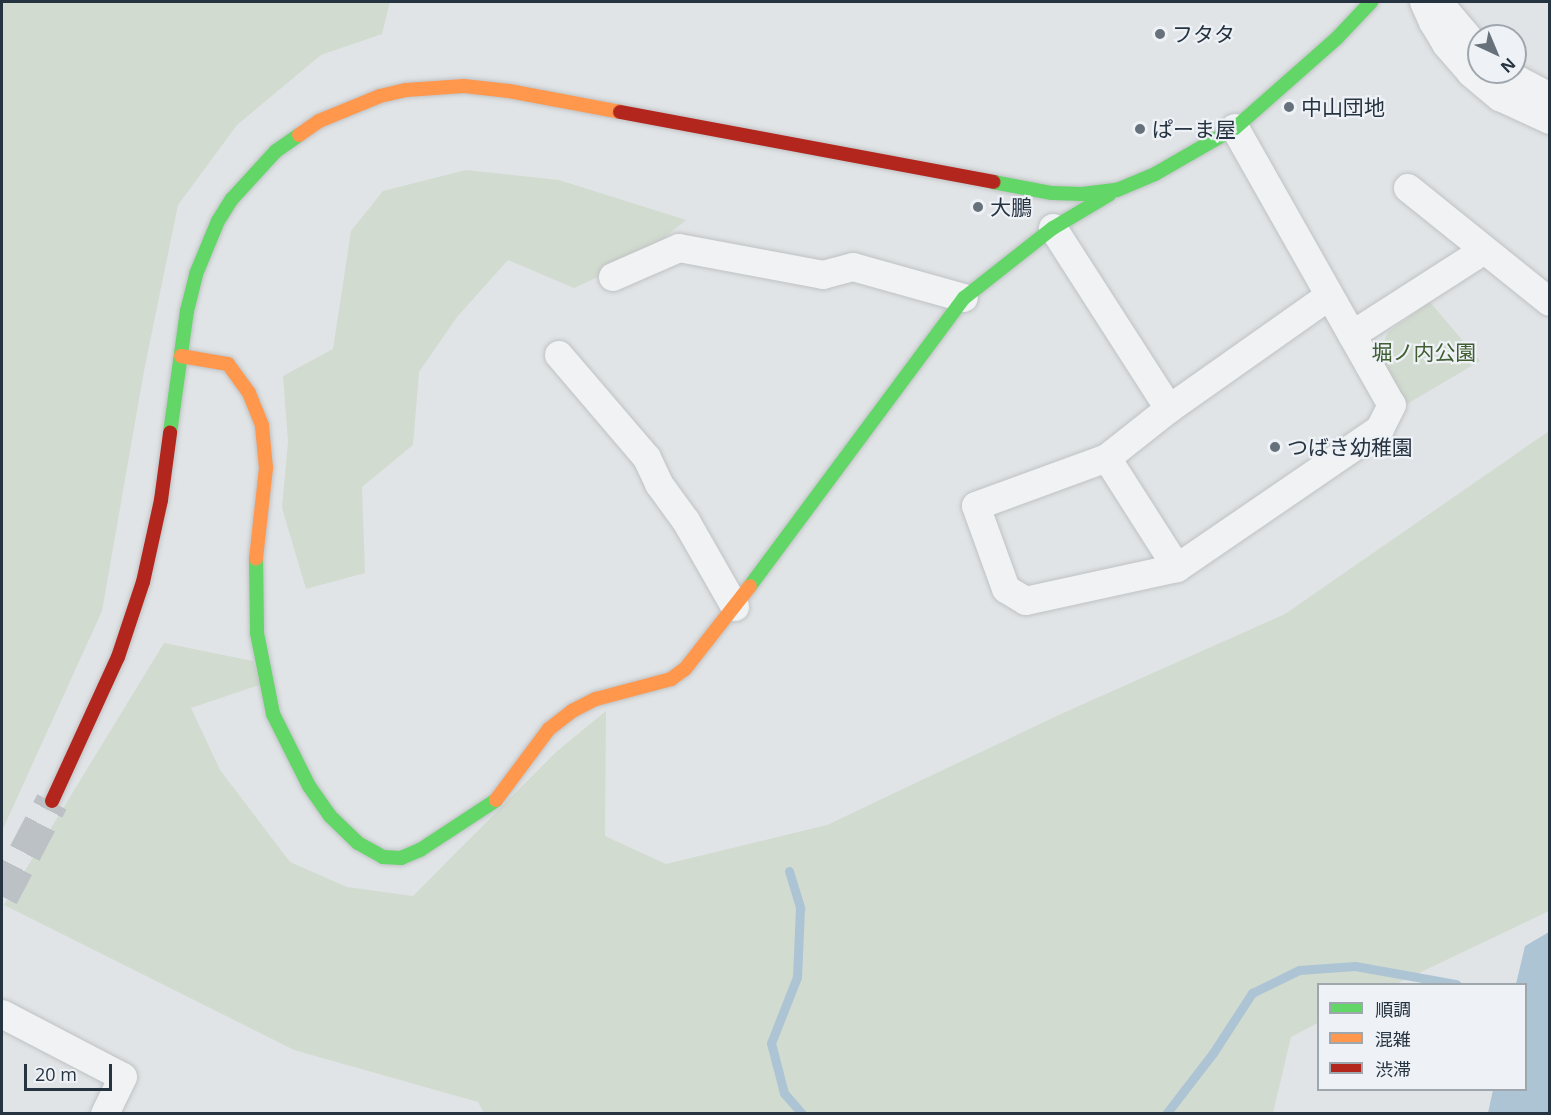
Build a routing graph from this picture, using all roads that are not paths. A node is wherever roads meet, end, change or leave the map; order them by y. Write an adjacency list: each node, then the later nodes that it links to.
1 (1371, 2): 8 (street)
2 (1424, 2): 7 (street)
3 (1437, 2): 4 (street)
4 (1467, 35)
5 (1526, 84): 6 (street)
6 (1550, 97)
7 (1550, 120)
8 (1235, 128): 10 (street); 14 (street)
9 (1408, 188): 12 (street)
10 (1117, 190): 11 (street); 18 (street)
11 (1053, 228): 15 (street); 20 (street)
12 (1483, 251): 16 (street); 17 (street)
13 (613, 277): 15 (street)
14 (1329, 296): 17 (street); 20 (street)
15 (964, 298): 23 (street)
16 (1550, 302)
17 (1352, 335): 22 (street)
18 (181, 356): 23 (street); 24 (street)
19 (559, 356): 23 (street)
20 (1169, 410): 21 (street)
21 (1107, 458): 22 (street); 22 (street)
22 (1178, 568)
23 (735, 607)
24 (52, 801)
25 (2, 1014): 26 (street)
26 (105, 1113)

